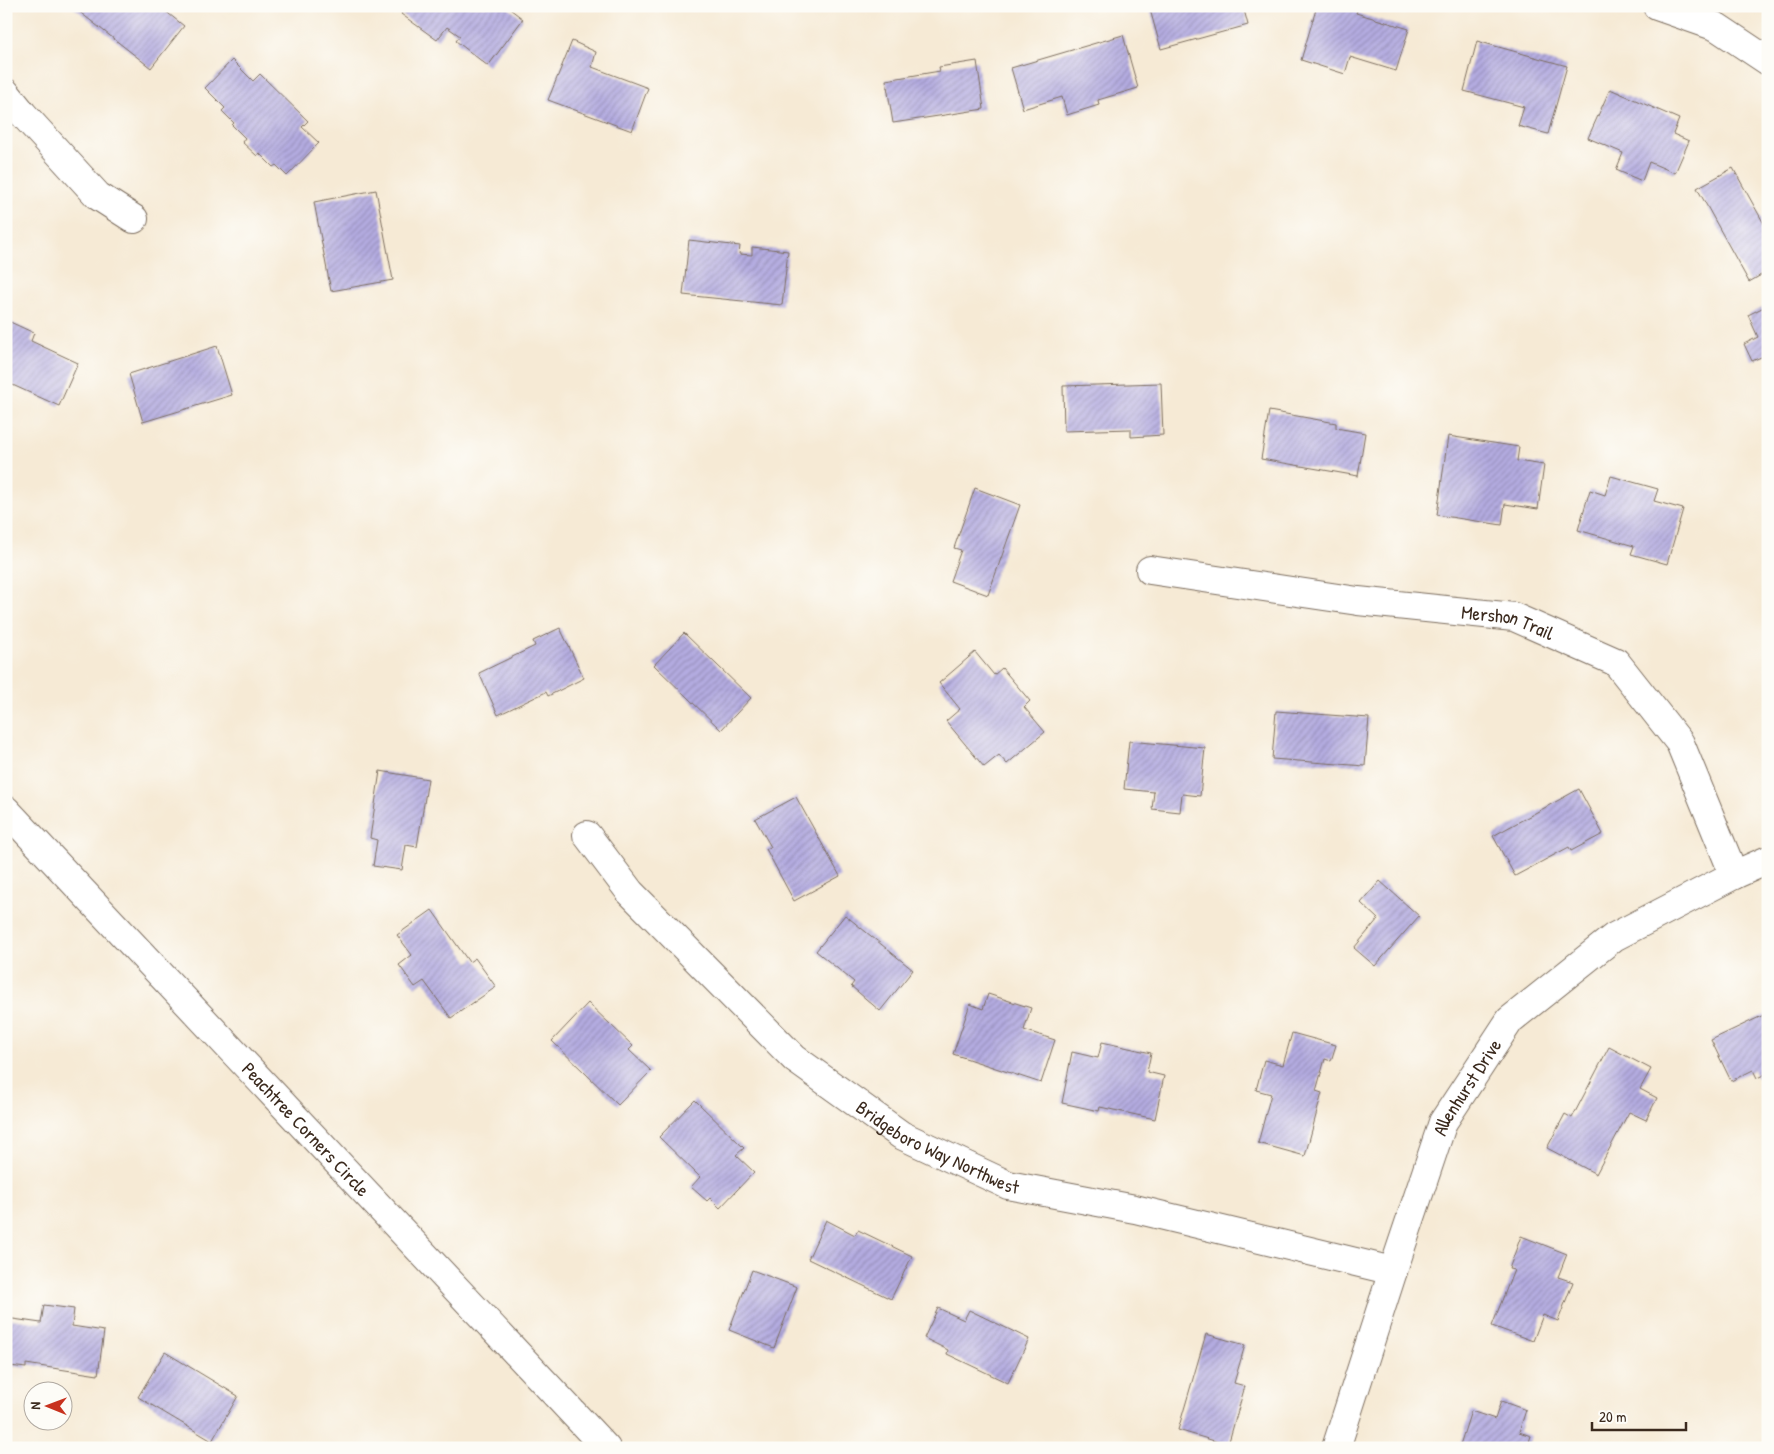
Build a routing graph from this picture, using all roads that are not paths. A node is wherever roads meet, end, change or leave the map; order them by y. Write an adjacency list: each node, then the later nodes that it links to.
1 (1657, 6): 2 (street)
2 (1768, 61)
3 (6, 93): 4 (street)
4 (134, 219)
5 (1150, 570): 9 (street, Mershon Trail)
6 (6, 810): 11 (street, Peachtree Corners Circle)
7 (588, 836): 10 (street, Bridgeboro Way Northwest)
8 (1768, 860): 9 (street, Allenhurst Drive)
9 (1734, 875): 10 (street, Allenhurst Drive)
10 (1393, 1270): 12 (street, Allenhurst Drive)
11 (606, 1448)
12 (1336, 1448)

